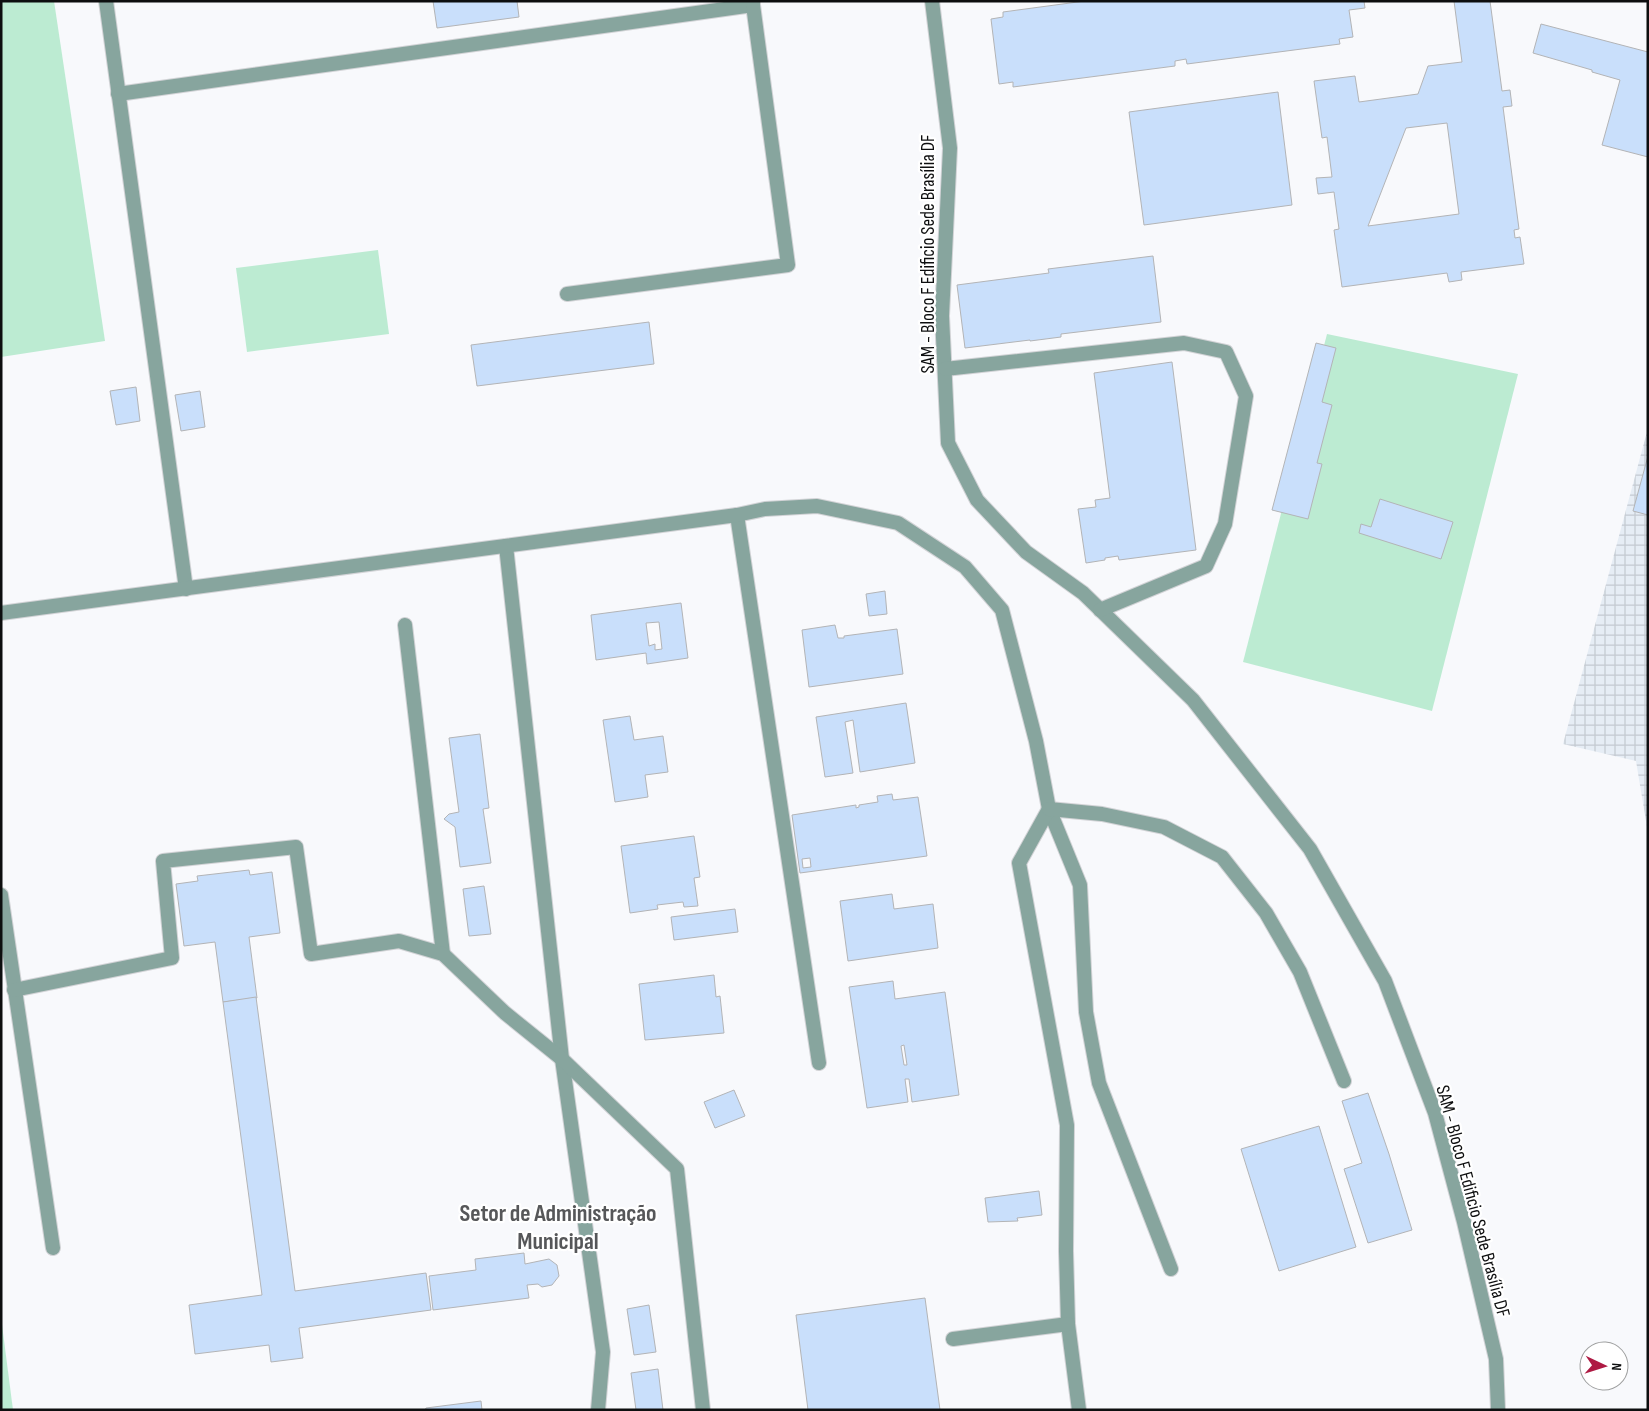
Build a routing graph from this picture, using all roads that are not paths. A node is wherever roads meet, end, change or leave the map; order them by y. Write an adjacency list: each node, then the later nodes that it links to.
1 (106, 1): 4 (lane)
2 (932, 1): 6 (lane, SAM - Bloco F Edificio Sede Brasília DF)
3 (753, 3): 4 (lane); 5 (lane)
4 (118, 94): 9 (lane)
5 (567, 294)
6 (945, 369): 10 (lane, SAM - Bloco F Edificio Sede Brasília DF); 10 (lane)
7 (737, 515): 8 (lane); 13 (lane); 18 (lane)
8 (506, 546): 9 (lane); 17 (lane)
9 (186, 589): 11 (lane)
10 (1100, 610): 27 (lane, SAM - Bloco F Edificio Sede Brasília DF)
11 (1, 614)
12 (405, 625): 15 (lane)
13 (1049, 809): 19 (lane); 21 (lane); 22 (lane)
14 (1, 895): 16 (lane)
15 (442, 954): 16 (lane); 17 (lane)
16 (14, 990): 20 (lane)
17 (562, 1059): 24 (lane); 25 (lane)
18 (819, 1064)
19 (1344, 1081)
20 (52, 1248)
21 (1171, 1269)
22 (1068, 1324): 23 (lane); 26 (lane)
23 (953, 1339)
24 (598, 1410)
25 (703, 1410)
26 (1078, 1410)
27 (1498, 1410)

